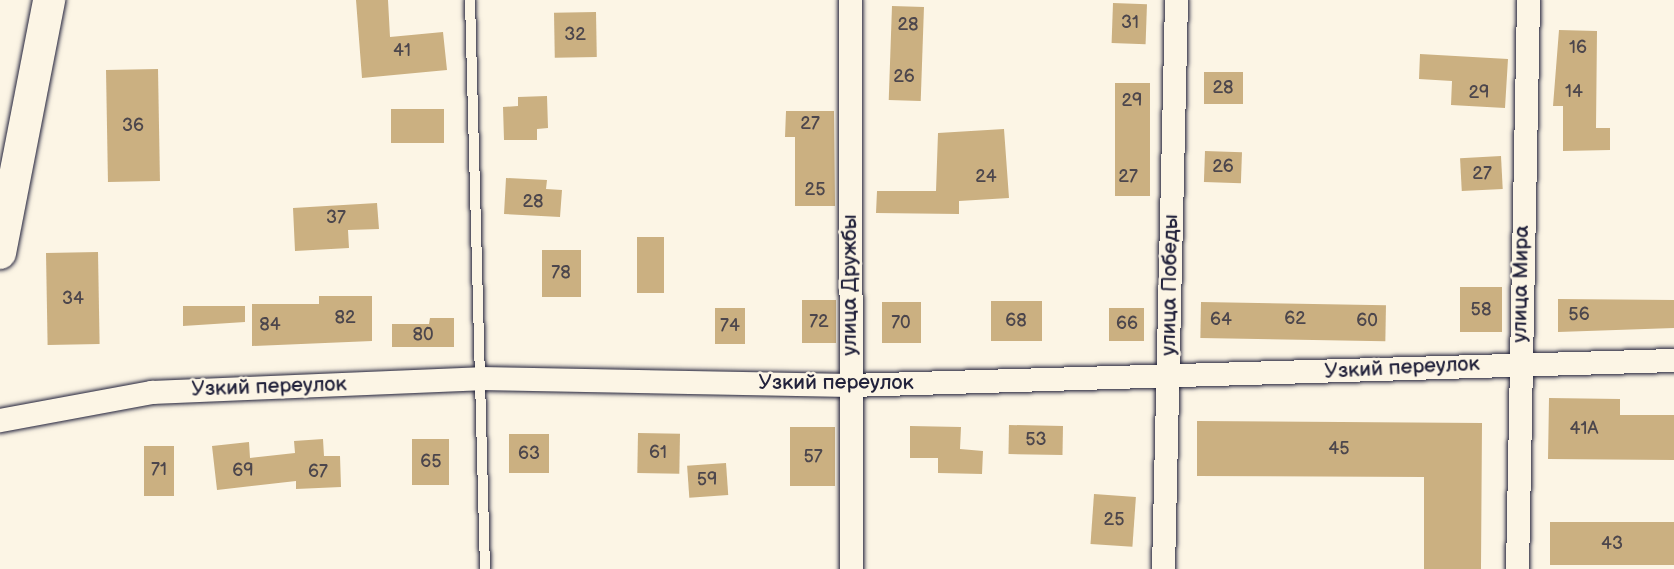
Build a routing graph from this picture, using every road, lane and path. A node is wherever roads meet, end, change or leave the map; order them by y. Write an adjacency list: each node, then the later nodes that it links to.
1 (49, 0): 6 (street)
2 (470, 0): 9 (lane)
3 (850, 0): 11 (street, улица Дружбы)
4 (1176, 0): 10 (street, улица Победы)
5 (1528, 0): 8 (street, улица Мира)
6 (0, 253)
7 (1674, 360): 8 (street, Узкий переулок)
8 (1520, 362): 10 (street, Узкий переулок); 16 (street, улица Мира)
9 (480, 378): 11 (street, Узкий переулок); 12 (street, Узкий переулок); 13 (lane)
10 (1168, 379): 11 (street, Узкий переулок); 15 (street, улица Победы)
11 (850, 385): 14 (street, улица Дружбы)
12 (0, 420)
13 (485, 569)
14 (851, 569)
15 (1163, 569)
16 (1517, 569)

